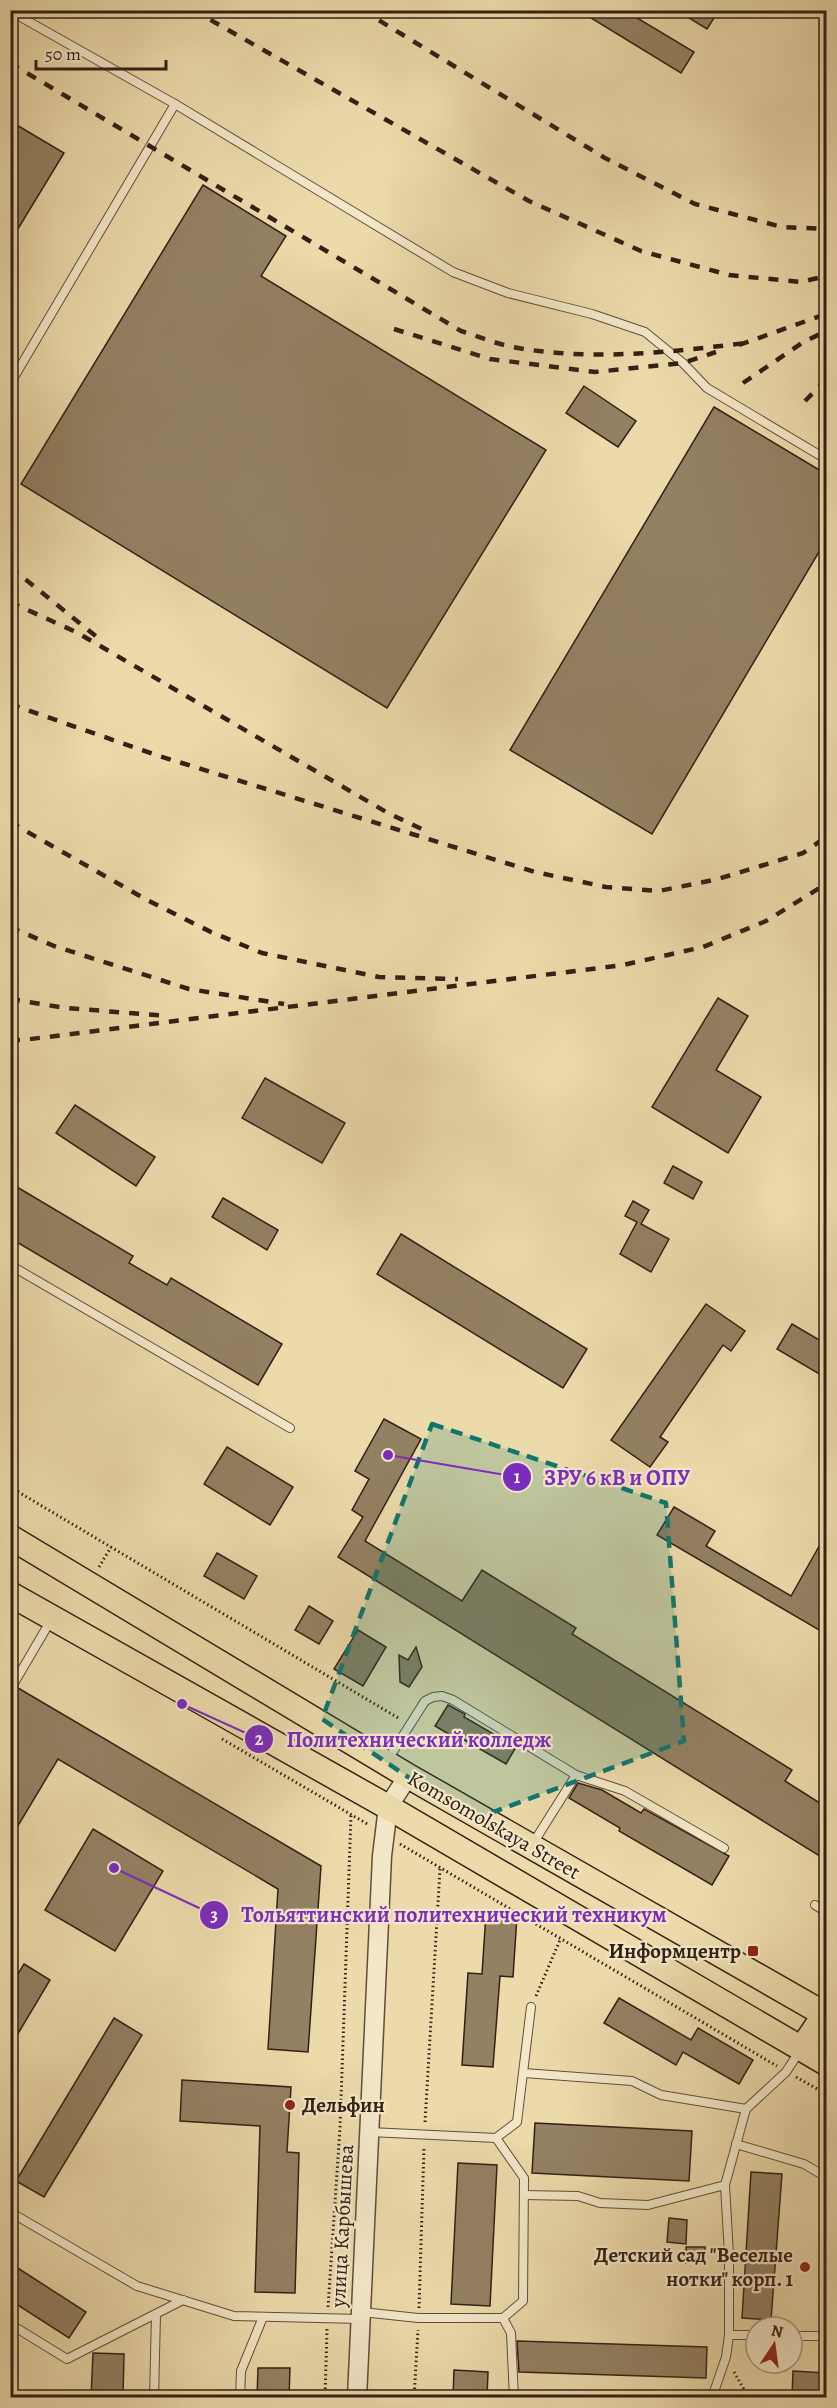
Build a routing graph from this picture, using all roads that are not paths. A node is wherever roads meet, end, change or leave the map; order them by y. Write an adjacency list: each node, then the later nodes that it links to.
1 (10, 11): 2 (lane)
2 (175, 104): 3 (lane); 4 (lane)
3 (10, 384)
4 (826, 459)
5 (10, 1265): 6 (lane)
6 (291, 1428)
7 (10, 1537): 11 (main road, Komsomolskaya Street)
8 (10, 1594): 9 (main road, Komsomolskaya Street)
9 (51, 1618): 10 (lane); 14 (main road, Komsomolskaya Street)
10 (13, 1685)
11 (386, 1762): 12 (lane); 13 (main road, Komsomolskaya Street)
12 (576, 1775): 15 (lane); 16 (lane)
13 (408, 1776): 14 (street, улица Карбышева); 15 (main road, Komsomolskaya Street)
14 (388, 1807): 21 (main road, Komsomolskaya Street); 25 (street, улица Карбышева)
15 (532, 1846): 20 (main road, Komsomolskaya Street)
16 (724, 1848)
17 (815, 1905): 18 (lane)
18 (826, 1912)
19 (531, 2007): 23 (lane)
20 (826, 2014): 21 (main road)
21 (802, 2048): 22 (main road, Komsomolskaya Street); 24 (lane)
22 (826, 2063)
23 (524, 2073): 24 (lane); 26 (lane)
24 (746, 2109): 27 (lane)
25 (369, 2132): 26 (lane); 34 (street, улица Карбышева)
26 (496, 2138): 30 (lane)
27 (736, 2144): 28 (lane); 29 (lane)
28 (826, 2177)
29 (725, 2185): 30 (lane); 38 (lane)
30 (524, 2195): 36 (lane)
31 (10, 2212): 32 (lane)
32 (183, 2300): 33 (lane); 35 (lane)
33 (156, 2314): 37 (lane); 42 (lane)
34 (360, 2315): 35 (lane); 36 (lane); 44 (street, улица Карбышева)
35 (263, 2317): 43 (lane)
36 (503, 2318): 45 (lane)
37 (10, 2324)
38 (729, 2334): 39 (lane); 46 (lane)
39 (744, 2335)
40 (804, 2336): 41 (lane)
41 (826, 2336)
42 (154, 2397)
43 (240, 2397)
44 (357, 2397)
45 (514, 2397)
46 (706, 2397)

